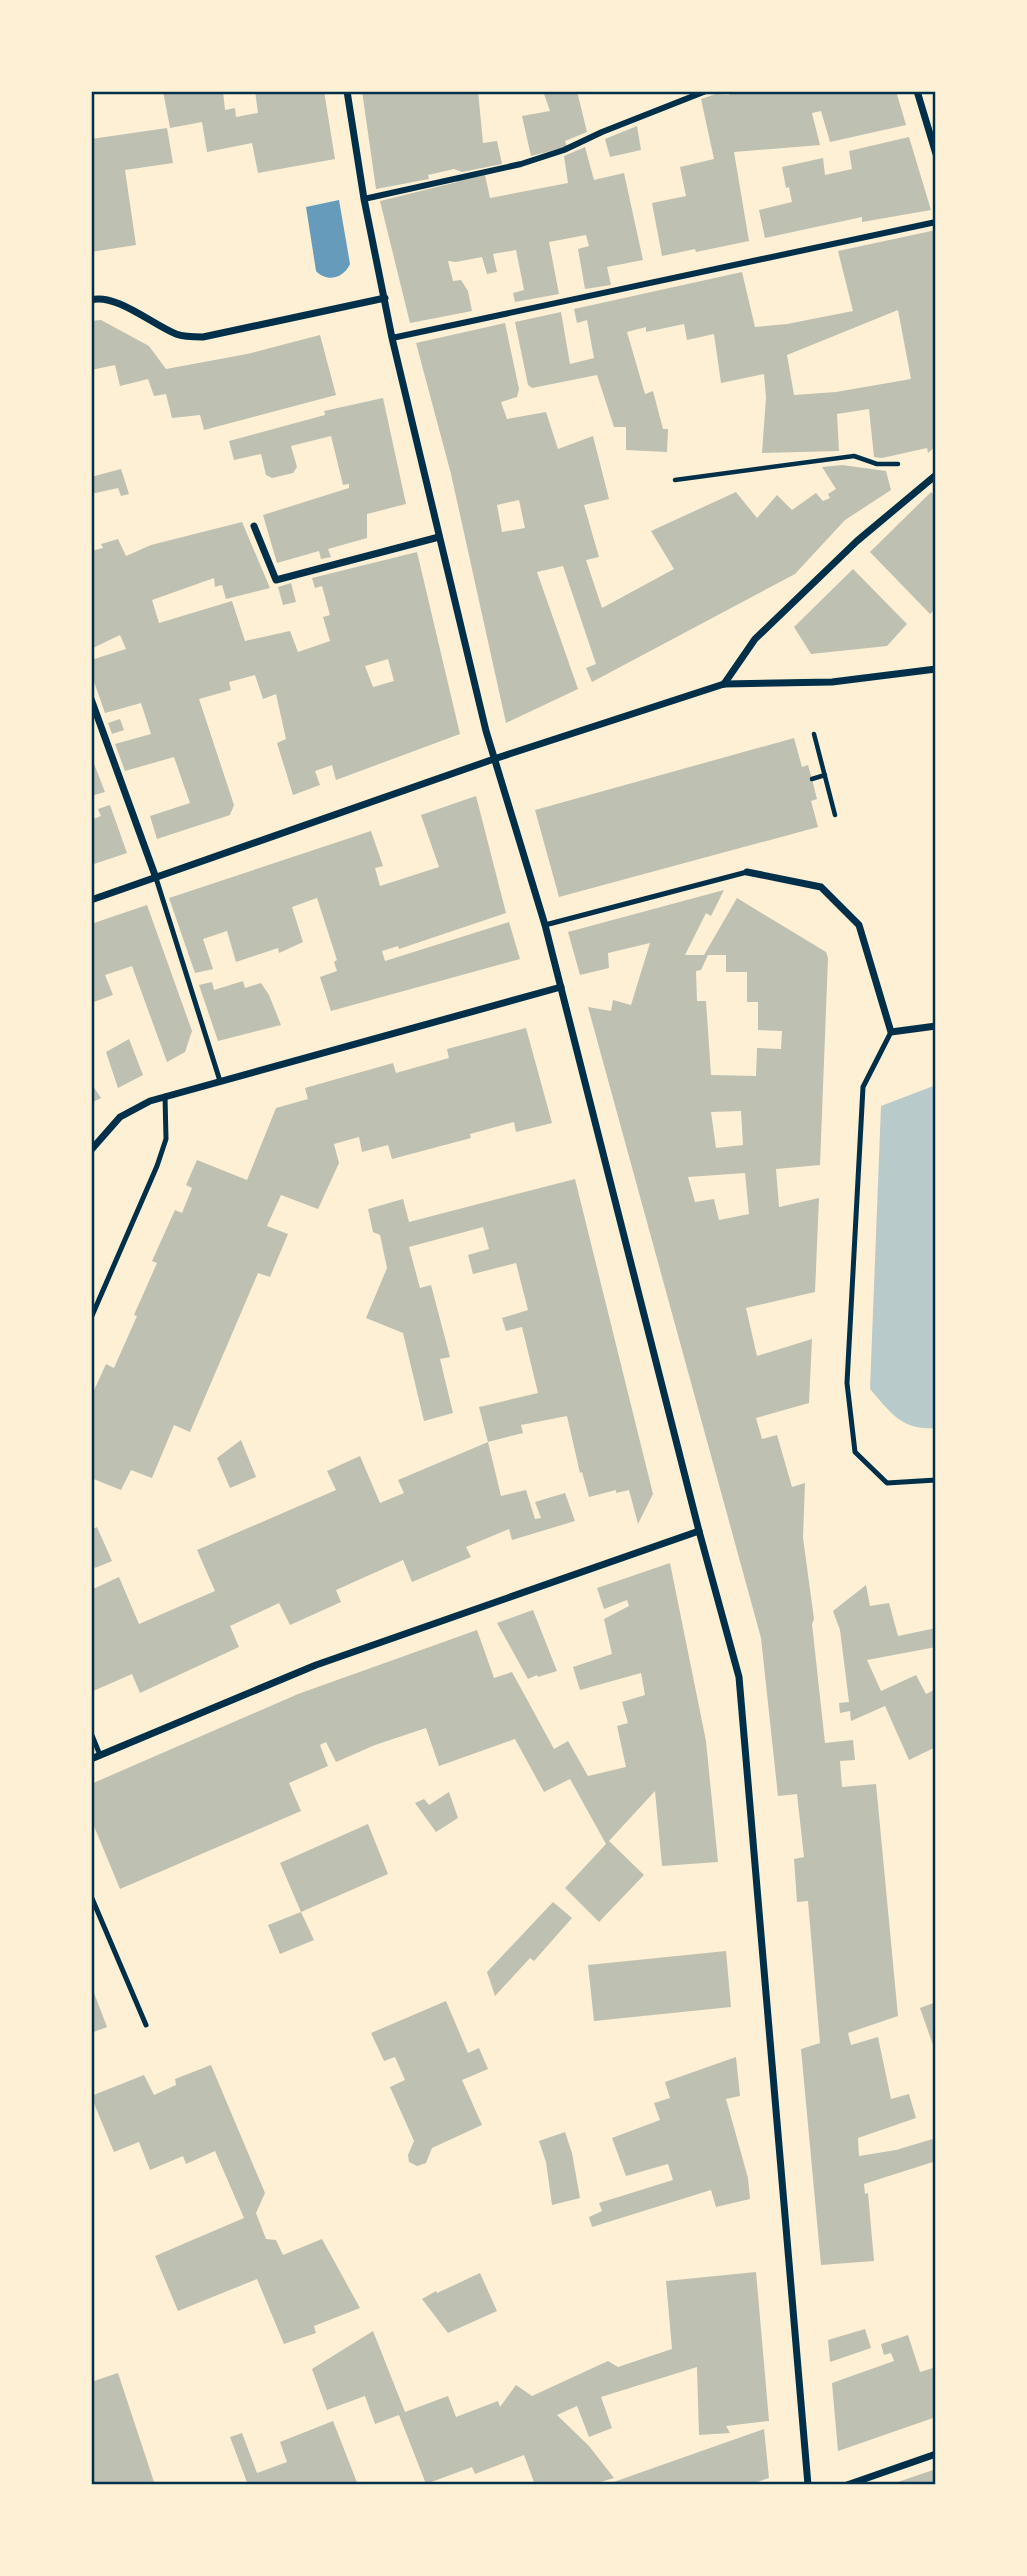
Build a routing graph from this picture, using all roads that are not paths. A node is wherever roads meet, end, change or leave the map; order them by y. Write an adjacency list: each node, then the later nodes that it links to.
1 (347, 91): 5 (street)
2 (706, 91): 5 (street)
3 (917, 91): 4 (street)
4 (936, 153)
5 (364, 199): 7 (street)
6 (936, 222): 9 (street)
7 (385, 298): 8 (street); 9 (street)
8 (91, 300)
9 (392, 338): 12 (street)
10 (936, 475): 14 (street)
11 (254, 526): 12 (street)
12 (439, 537): 16 (street)
13 (936, 669): 14 (street)
14 (724, 684): 16 (street)
15 (91, 699): 18 (street)
16 (494, 759): 18 (street); 20 (street)
17 (747, 872): 20 (lane); 23 (street)
18 (156, 878): 19 (street); 24 (lane)
19 (91, 900)
20 (545, 925): 21 (street)
21 (562, 987): 24 (street); 29 (street)
22 (936, 1026): 23 (street)
23 (891, 1032): 28 (lane)
24 (220, 1081): 25 (street)
25 (165, 1096): 26 (street); 27 (lane)
26 (91, 1150)
27 (91, 1318)
28 (936, 1480)
29 (699, 1531): 31 (street); 36 (street)
30 (91, 1733): 31 (lane)
31 (100, 1755): 32 (street)
32 (91, 1759)
33 (91, 1896): 34 (lane)
34 (146, 2025)
35 (936, 2454): 37 (street)
36 (808, 2485)
37 (846, 2485)

